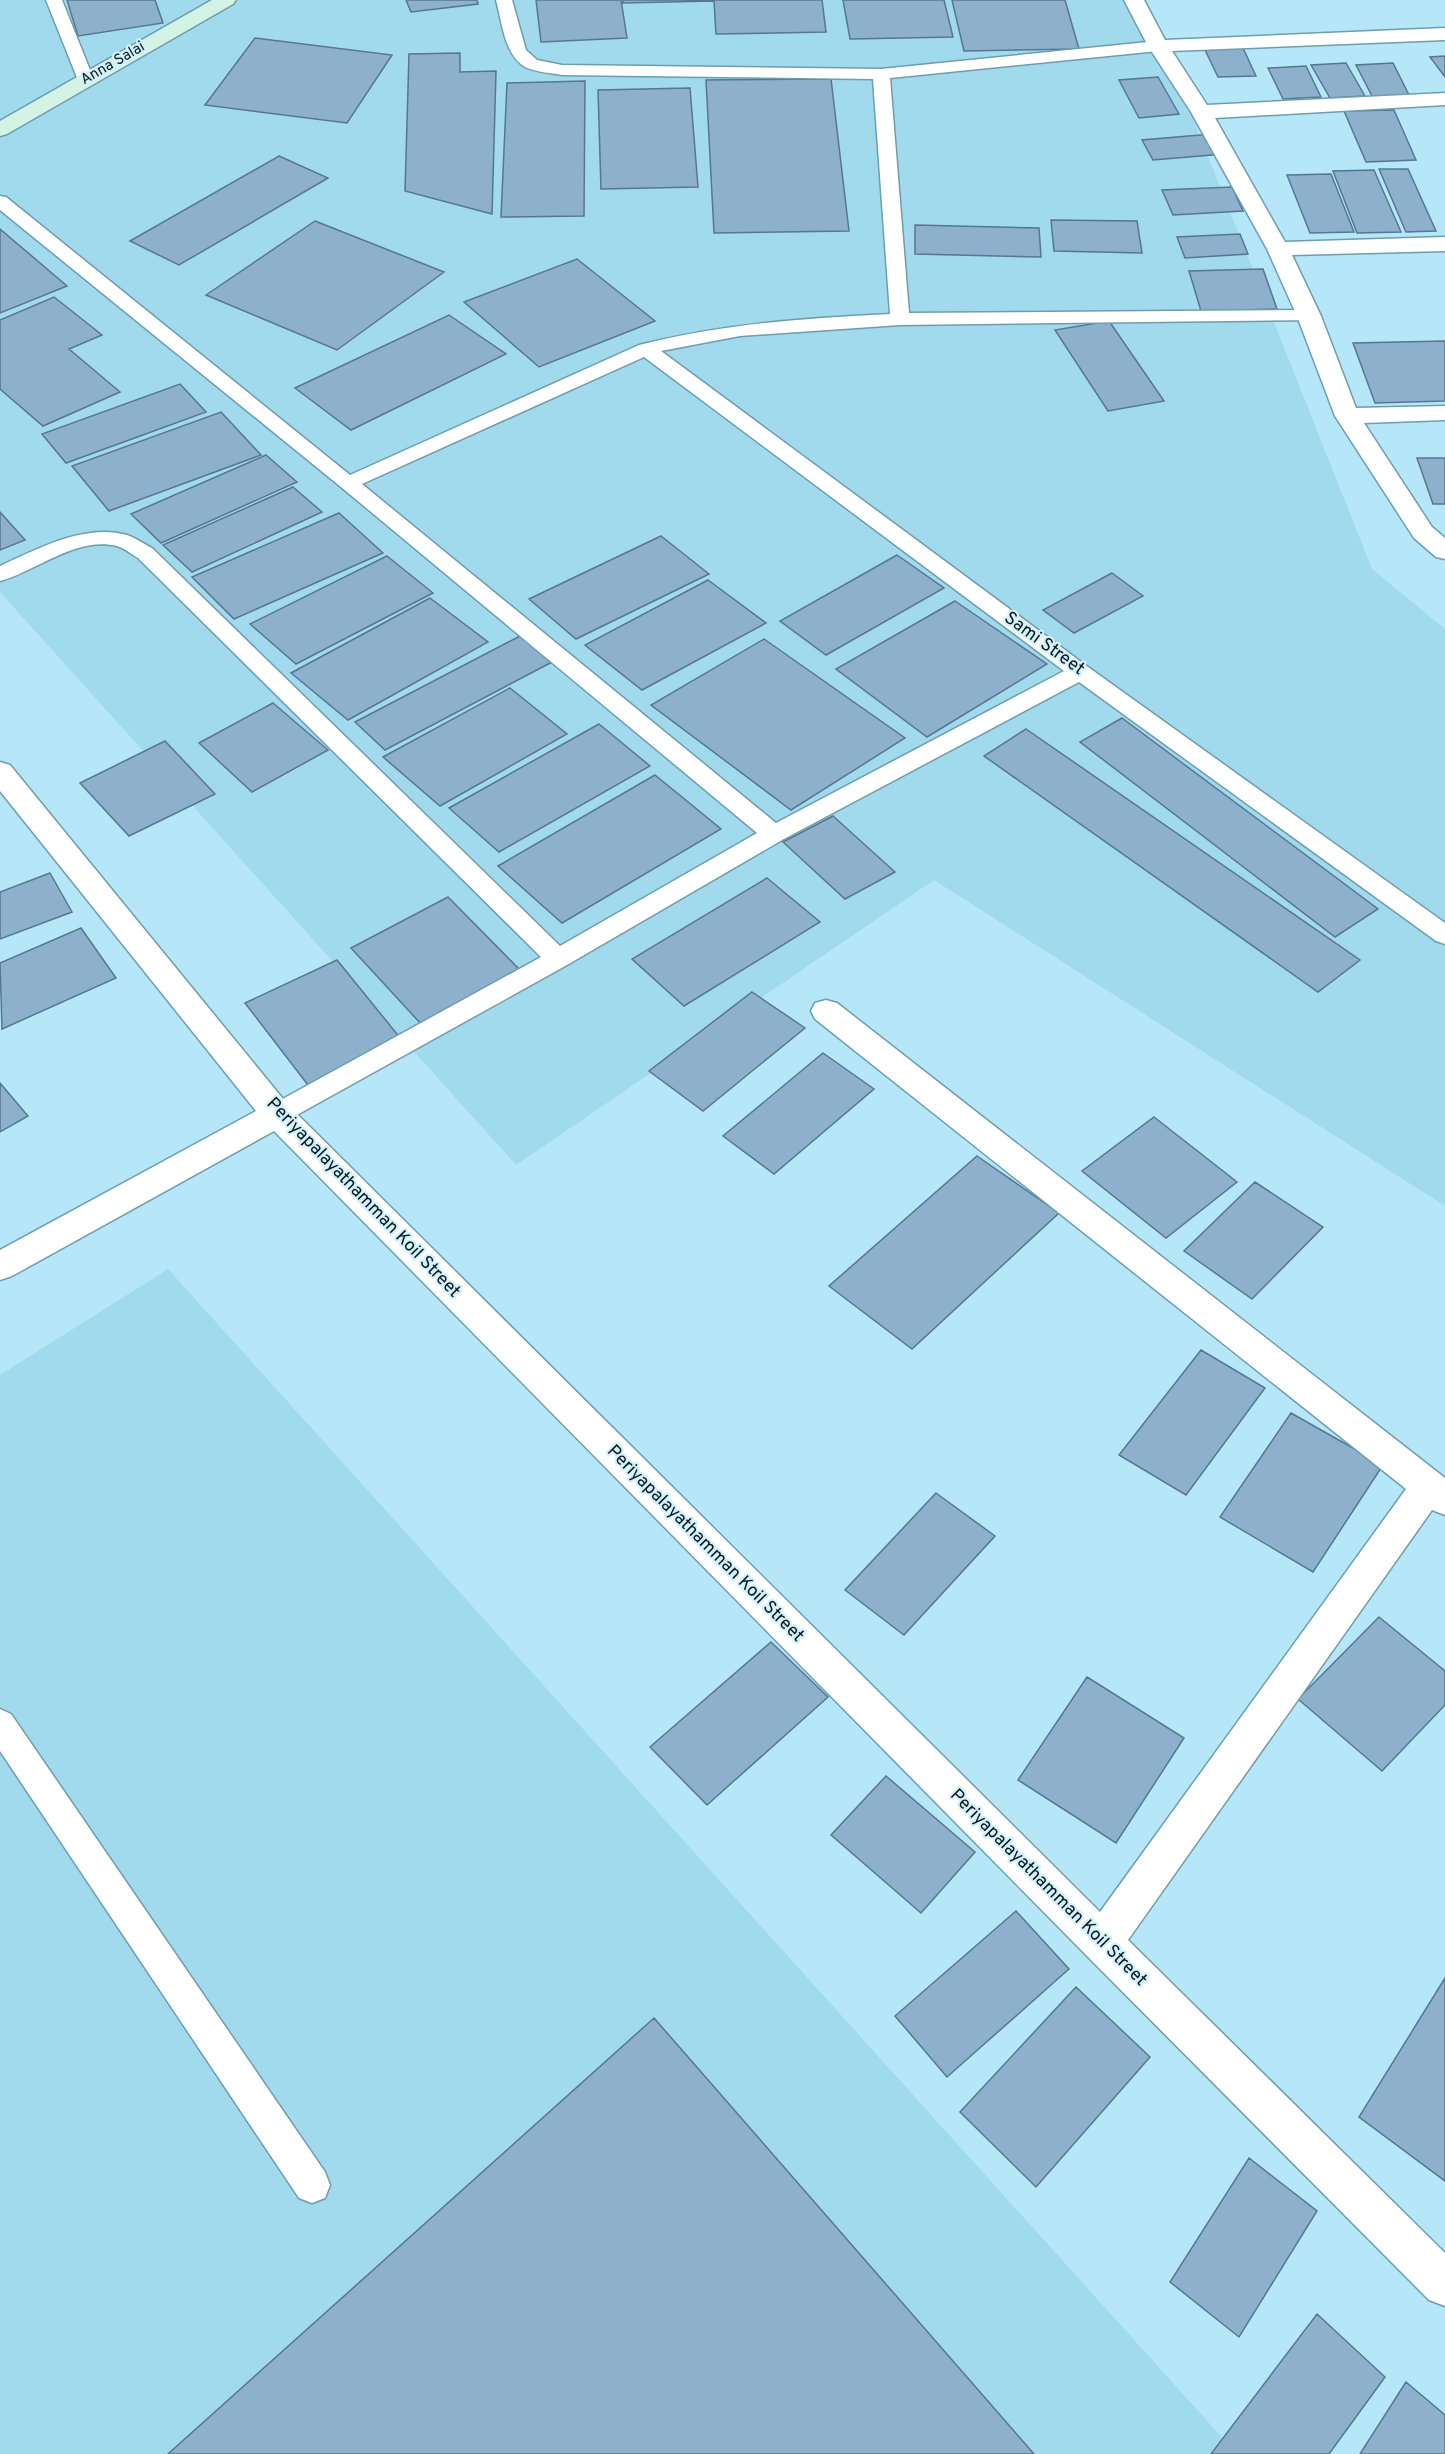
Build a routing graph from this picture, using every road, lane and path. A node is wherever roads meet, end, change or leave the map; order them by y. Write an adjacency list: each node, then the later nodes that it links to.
1 (54, 0): 8 (lane)
2 (226, 0): 8 (street, Anna Salai)
3 (504, 0): 7 (lane)
4 (1134, 0): 6 (street)
5 (1445, 34): 6 (street)
6 (1158, 46): 7 (lane); 10 (street)
7 (881, 74): 16 (lane)
8 (86, 80): 11 (street, Anna Salai)
9 (1445, 99): 10 (street)
10 (1201, 112): 14 (street)
11 (0, 130)
12 (0, 201): 20 (lane)
13 (1445, 244): 14 (street)
14 (1278, 249): 15 (street)
15 (1310, 316): 16 (lane); 19 (street)
16 (900, 319): 17 (lane)
17 (646, 349): 20 (lane); 23 (lane, Sami Street)
18 (1445, 413): 19 (street)
19 (1347, 416): 21 (street)
20 (348, 483): 25 (lane)
21 (1445, 551)
22 (0, 574): 27 (lane)
23 (1080, 672): 25 (lane); 26 (lane, Sami Street)
24 (0, 772): 29 (street, Periyapalayathamman Koil Street)
25 (774, 834): 27 (lane)
26 (1445, 934)
27 (558, 959): 29 (lane)
28 (826, 1011): 31 (street)
29 (277, 1114): 30 (street); 33 (street, Periyapalayathamman Koil Street)
30 (0, 1266)
31 (1437, 1493): 33 (street)
32 (0, 1724): 34 (lane)
33 (1102, 1943): 35 (street, Periyapalayathamman Koil Street)
34 (312, 2185)
35 (1445, 2284)

